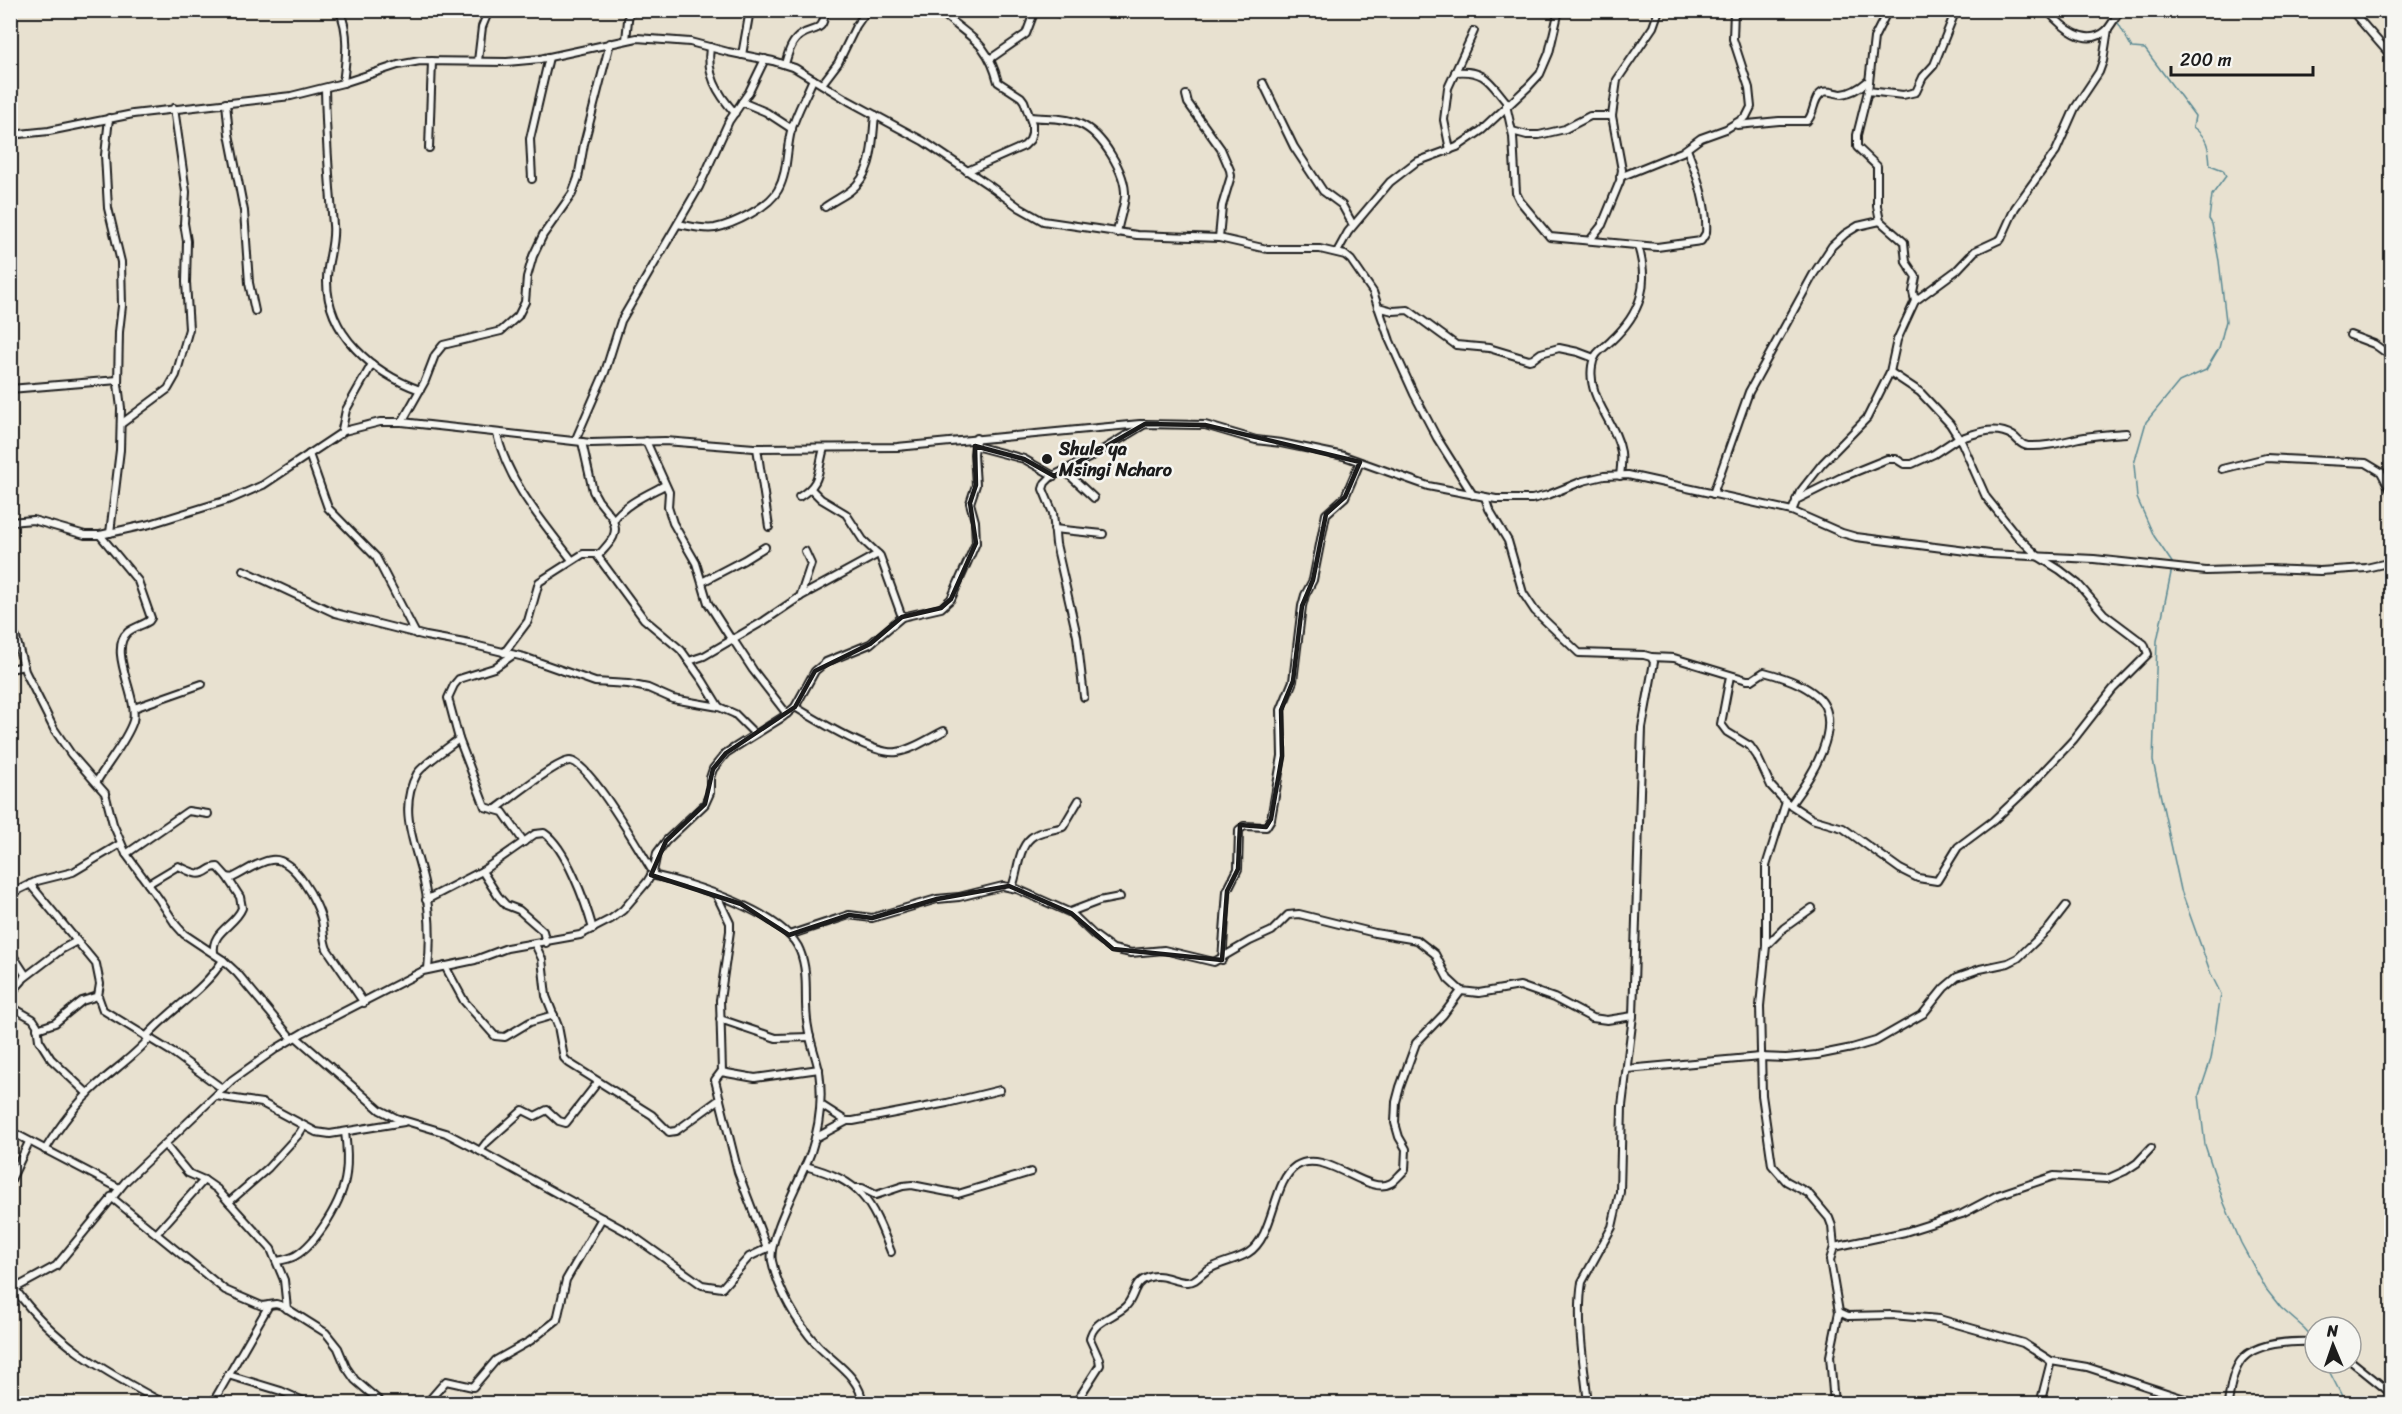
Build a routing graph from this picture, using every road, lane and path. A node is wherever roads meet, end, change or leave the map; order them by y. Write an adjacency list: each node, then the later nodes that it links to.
1 (339, 10): 35 (street)
2 (489, 10): 30 (street)
3 (629, 10): 21 (street)
4 (750, 10): 24 (street)
5 (825, 10): 31 (street)
6 (867, 10): 37 (street)
7 (939, 10): 28 (street)
8 (1035, 10): 28 (street)
9 (1048, 10): 10 (street)
10 (1064, 10)
11 (1559, 10): 43 (street)
12 (1659, 10): 48 (street)
13 (1734, 10): 50 (street)
14 (1888, 10): 34 (street)
15 (1956, 10): 39 (street)
16 (2047, 10): 19 (street)
17 (2121, 10): 19 (street)
18 (2350, 10): 26 (street)
19 (2108, 29): 69 (street)
20 (1474, 31): 32 (street)
21 (626, 40): 22 (street); 23 (street)
22 (610, 43): 25 (street); 79 (street)
23 (710, 47): 24 (street); 45 (street)
24 (742, 55): 27 (street)
25 (549, 57): 30 (street); 59 (street)
26 (2391, 57)
27 (765, 59): 31 (street); 41 (street)
28 (990, 59): 47 (street)
29 (432, 61): 30 (street); 35 (street); 54 (street)
30 (478, 61)
31 (785, 64): 33 (street)
32 (1455, 72): 43 (street); 56 (street)
33 (813, 79): 37 (street); 51 (street)
34 (1868, 81): 39 (street); 50 (street)
35 (343, 83): 38 (street)
36 (1263, 83): 63 (street)
37 (822, 84): 46 (street)
38 (325, 89): 42 (street); 75 (street)
39 (1868, 91): 61 (street)
40 (1186, 95): 65 (street)
41 (742, 102): 45 (street); 51 (street)
42 (226, 103): 44 (street); 71 (street)
43 (1507, 105): 52 (street); 56 (street)
44 (174, 108): 49 (street); 81 (street)
45 (735, 113): 62 (street)
46 (875, 115): 57 (street); 60 (street)
47 (1030, 117): 57 (street); 64 (street)
48 (1612, 117): 52 (street); 58 (street)
49 (109, 118): 53 (street); 77 (street)
50 (1733, 126): 55 (street)
51 (792, 129): 62 (street)
52 (1512, 131): 66 (street)
53 (10, 135)
54 (429, 148)
55 (1687, 149): 58 (street); 67 (street)
56 (1450, 150): 63 (street)
57 (967, 171): 64 (street)
58 (1620, 177): 66 (street)
59 (532, 179)
60 (825, 207)
61 (1880, 220): 69 (street); 101 (street)
62 (678, 224): 88 (street)
63 (1353, 225): 68 (street)
64 (1117, 232): 65 (street)
65 (1219, 237): 68 (street)
66 (1590, 240): 67 (street)
67 (1638, 246): 74 (street)
68 (1337, 252): 70 (street)
69 (1915, 301): 76 (street)
70 (1378, 307): 74 (street); 102 (street)
71 (255, 311)
72 (2350, 335): 73 (street)
73 (2391, 357)
74 (1594, 358): 97 (street)
75 (372, 364): 79 (street); 84 (street)
76 (1890, 372): 86 (street); 106 (street)
77 (118, 380): 78 (street); 81 (street)
78 (10, 389)
79 (420, 390): 80 (street)
80 (402, 422): 84 (street); 85 (street)
81 (121, 424): 112 (street)
82 (1145, 424): 89 (street); 93 (street); 95 (street)
83 (2126, 433): 86 (street)
84 (340, 434): 92 (street)
85 (497, 434): 88 (street); 120 (street)
86 (1959, 439): 106 (street); 119 (street)
87 (646, 441): 88 (street); 90 (street); 98 (street)
88 (578, 442): 108 (street)
89 (976, 442): 91 (street); 96 (street); 125 (street)
90 (757, 448): 91 (street); 110 (street)
91 (824, 448): 99 (street)
92 (309, 454): 112 (street); 127 (street)
93 (1360, 462): 102 (street); 175 (street)
94 (2222, 469): 100 (street)
95 (1065, 471): 96 (street); 105 (street)
96 (1054, 476): 111 (street)
97 (1620, 476): 101 (street); 103 (street)
98 (665, 484): 108 (street); 123 (street)
99 (812, 490): 104 (street); 117 (street)
100 (2391, 493)
101 (1713, 494): 107 (street)
102 (1473, 495): 103 (street)
103 (1485, 497): 131 (street)
104 (799, 498)
105 (1094, 498)
106 (1796, 501): 107 (street)
107 (1791, 511): 119 (street)
108 (614, 520): 118 (street)
109 (10, 522): 114 (street)
110 (769, 527)
111 (1054, 529): 113 (street); 137 (street)
112 (110, 532): 114 (street)
113 (1103, 534)
114 (100, 535): 140 (street)
115 (765, 547): 123 (street)
116 (805, 551): 124 (street)
117 (878, 554): 124 (street); 125 (street)
118 (598, 556): 120 (street); 132 (street)
119 (2039, 557): 121 (street); 147 (street)
120 (572, 560): 129 (street)
121 (2391, 562)
122 (243, 570): 127 (street)
123 (702, 582): 128 (street)
124 (800, 597): 128 (street)
125 (902, 617): 138 (street)
126 (10, 628): 133 (street)
127 (416, 634): 129 (street)
128 (732, 638): 132 (street); 141 (street)
129 (504, 653): 130 (street)
130 (513, 655): 139 (street); 144 (street)
131 (1651, 657): 135 (street); 185 (street)
132 (689, 661): 139 (street)
133 (24, 666): 134 (street); 145 (street)
134 (10, 669)
135 (1730, 676): 147 (street); 147 (street)
136 (202, 684): 140 (street)
137 (1084, 697)
138 (795, 706): 141 (street); 142 (street)
139 (719, 707): 143 (street)
140 (134, 708): 145 (street)
141 (787, 714): 143 (street)
142 (944, 731)
143 (754, 734): 154 (street)
144 (459, 739): 148 (street); 162 (street)
145 (97, 781): 151 (street)
146 (1079, 800): 158 (street)
147 (1788, 803): 171 (street)
148 (496, 809): 150 (street); 154 (street)
149 (208, 814): 152 (street)
150 (524, 842): 153 (street); 166 (street)
151 (120, 844): 152 (street); 156 (street)
152 (126, 854): 157 (street)
153 (482, 871): 162 (street); 169 (street)
154 (652, 873): 160 (street); 166 (street)
155 (227, 877): 157 (street); 173 (street); 182 (street)
156 (30, 884): 159 (street); 168 (street)
157 (148, 884): 173 (street)
158 (1012, 887): 165 (street); 167 (street)
159 (10, 894)
160 (717, 896): 167 (street); 186 (street)
161 (1120, 897): 165 (street)
162 (426, 900): 177 (street)
163 (2066, 906): 191 (street)
164 (1812, 908): 171 (street)
165 (1070, 912): 175 (street)
166 (593, 930): 169 (street)
167 (789, 934): 188 (street)
168 (77, 941): 178 (street); 181 (street)
169 (546, 943): 170 (street)
170 (535, 944): 176 (street); 184 (street)
171 (1766, 946): 191 (street)
172 (10, 951): 178 (street)
173 (214, 953): 174 (street)
174 (223, 960): 189 (street); 190 (street)
175 (1222, 960): 179 (street)
176 (445, 966): 177 (street); 184 (street)
177 (428, 969): 182 (street)
178 (24, 978): 180 (street)
179 (1461, 991): 185 (street); 242 (street)
180 (10, 994)
181 (98, 996): 187 (street); 189 (street)
182 (364, 1003): 190 (street)
183 (10, 1006): 187 (street)
184 (554, 1015): 195 (street)
185 (1633, 1016): 193 (street)
186 (720, 1019): 188 (street); 194 (street)
187 (37, 1029): 198 (street)
188 (810, 1037): 192 (street)
189 (147, 1038): 196 (street); 198 (street)
190 (294, 1038): 196 (street); 202 (street)
191 (1760, 1057): 193 (street); 224 (street)
192 (819, 1069): 194 (street); 201 (street)
193 (1627, 1069): 243 (street)
194 (722, 1072): 200 (street)
195 (598, 1082): 200 (street); 212 (street)
196 (223, 1089): 199 (street)
197 (1000, 1090): 203 (street)
198 (88, 1094): 211 (street)
199 (216, 1096): 204 (street); 209 (street)
200 (720, 1099): 223 (street)
201 (821, 1105): 203 (street); 207 (street)
202 (406, 1121): 206 (street); 212 (street)
203 (848, 1121): 207 (street)
204 (304, 1126): 206 (street); 220 (street)
205 (10, 1131): 208 (street)
206 (345, 1132): 226 (street)
207 (815, 1138): 213 (street)
208 (29, 1142): 211 (street); 216 (street)
209 (165, 1145): 215 (street); 217 (street)
210 (2151, 1148): 224 (street)
211 (45, 1150): 217 (street)
212 (480, 1151): 221 (street)
213 (805, 1166): 218 (street); 223 (street)
214 (1031, 1172): 218 (street)
215 (204, 1180): 220 (street); 222 (street)
216 (10, 1182)
217 (119, 1188): 219 (street)
218 (855, 1188): 225 (street)
219 (111, 1197): 222 (street); 227 (street)
220 (229, 1202): 226 (street)
221 (603, 1218): 223 (street); 240 (street)
222 (157, 1233): 228 (street)
223 (769, 1247): 241 (street)
224 (1834, 1247): 230 (street)
225 (891, 1252)
226 (277, 1261): 229 (street)
227 (13, 1290): 236 (street)
228 (269, 1305): 229 (street); 234 (street)
229 (286, 1309): 239 (street)
230 (1839, 1312): 232 (street); 244 (street)
231 (2303, 1343): 247 (street)
232 (2051, 1361): 245 (street); 246 (street)
233 (2363, 1371): 235 (street)
234 (228, 1376): 237 (street); 238 (street)
235 (2391, 1389)
236 (165, 1404)
237 (212, 1404)
238 (310, 1404)
239 (383, 1404)
240 (426, 1404)
241 (863, 1404)
242 (1075, 1404)
243 (1588, 1404)
244 (1834, 1404)
245 (2040, 1404)
246 (2200, 1404)
247 (2228, 1404)

